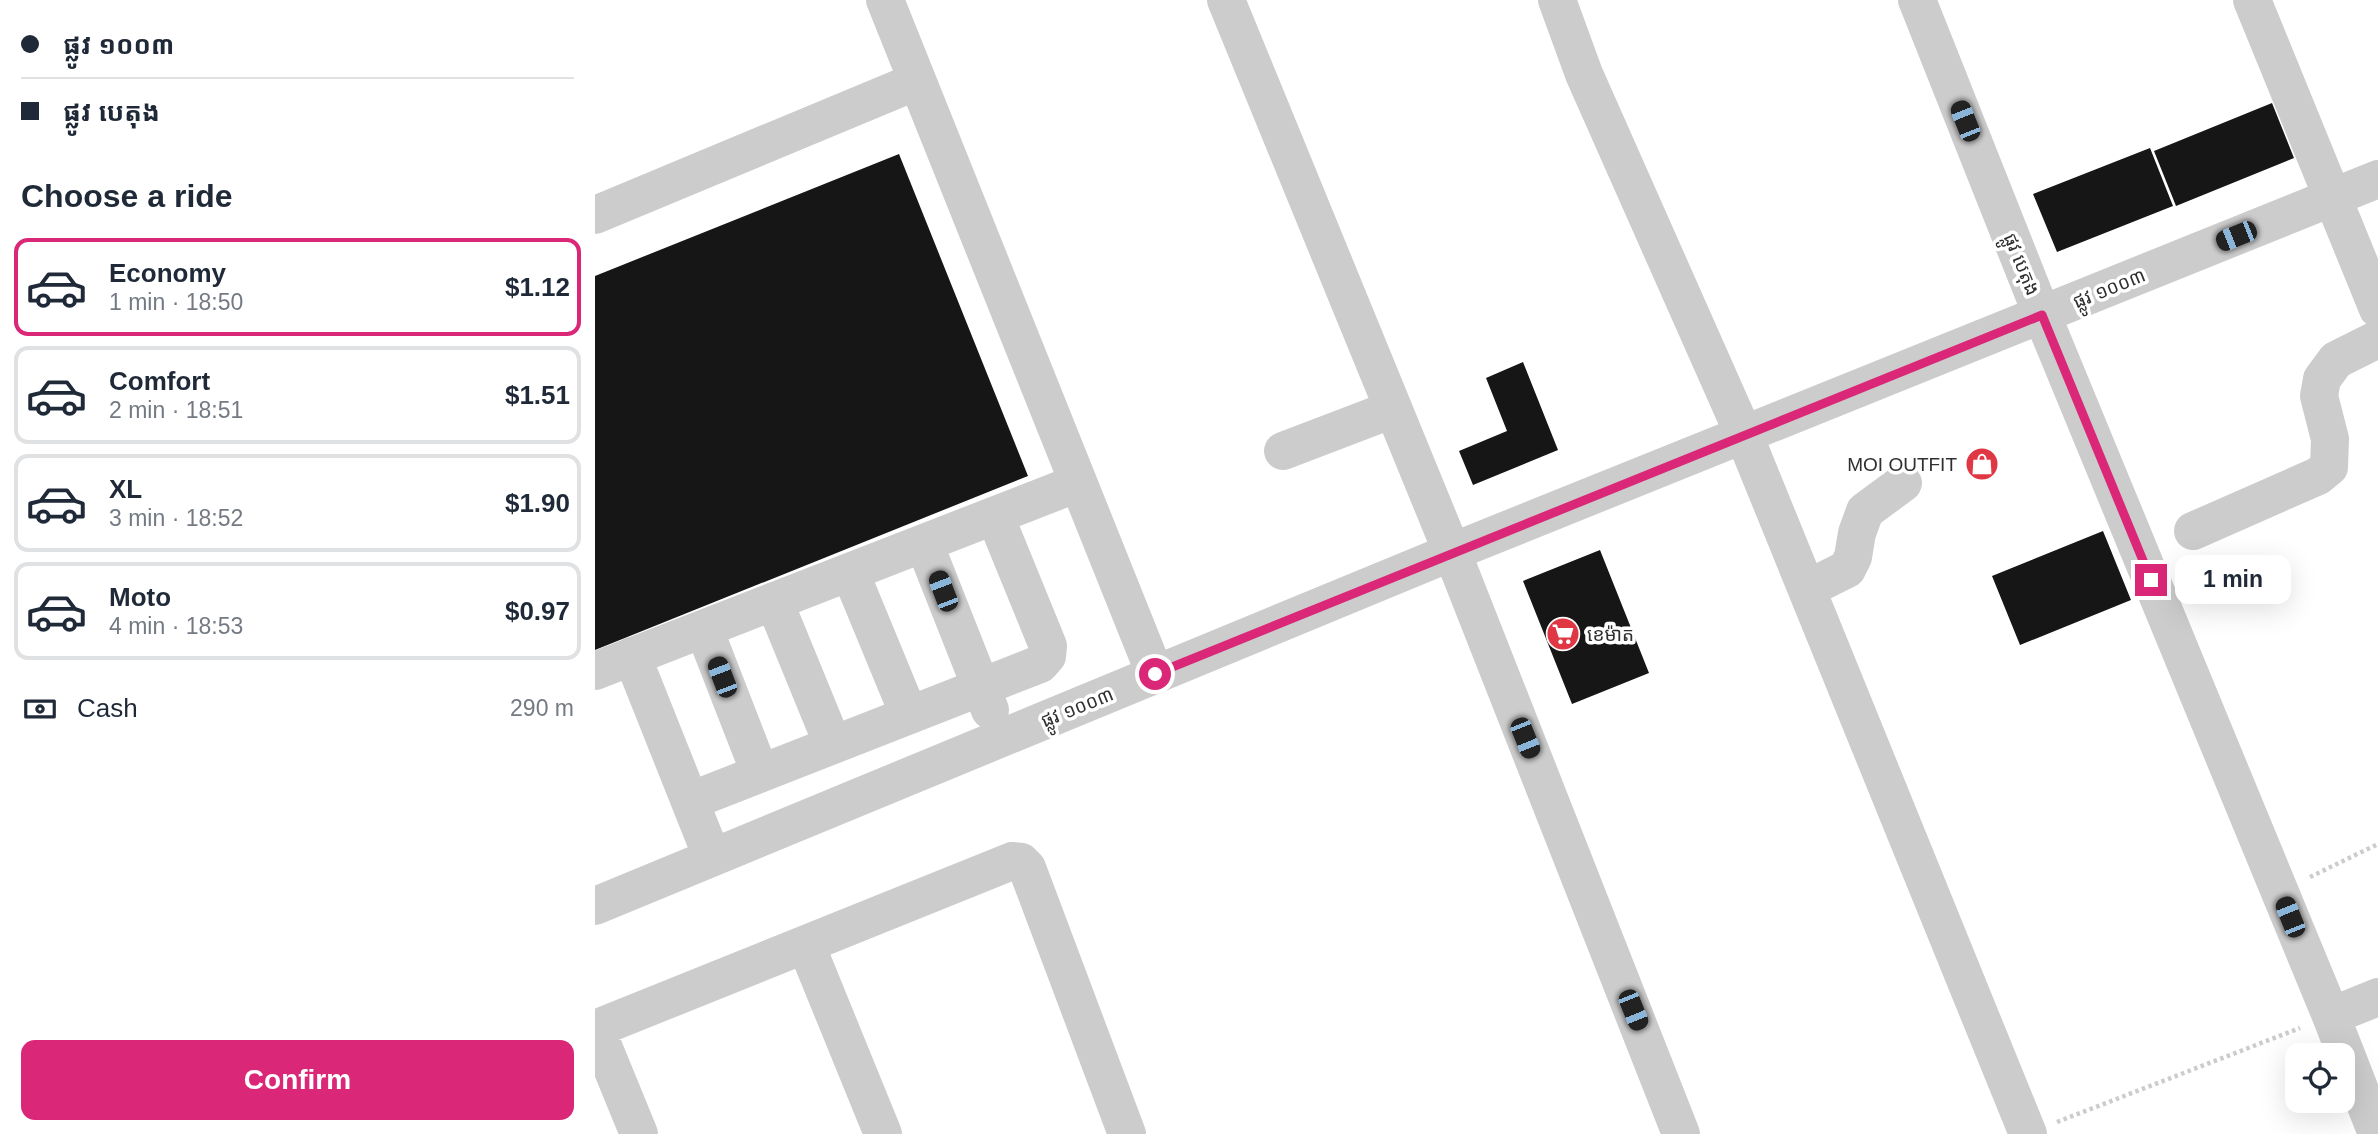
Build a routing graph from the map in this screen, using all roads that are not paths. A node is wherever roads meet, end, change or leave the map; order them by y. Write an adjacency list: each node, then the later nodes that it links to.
1 (885, 0): 6 (street)
2 (1226, 0): 13 (street)
3 (1557, 0): 14 (street)
4 (1917, 0): 11 (street, ផ្លូវ បេតុង)
5 (2252, 0): 8 (street)
6 (917, 81): 9 (street); 16 (street)
7 (2378, 178): 8 (street, ផ្លូវ ១០០៣)
8 (2333, 197): 10 (street); 11 (street, ផ្លូវ ១០០៣)
9 (595, 215)
10 (2378, 309)
11 (2042, 315): 14 (street, ផ្លូវ ១០០៣); 39 (street, ផ្លូវ បេតុង)
12 (2378, 339): 19 (street)
13 (1393, 409): 15 (street); 21 (street)
14 (1744, 435): 21 (street, ផ្លូវ ១០០៣); 23 (street)
15 (1283, 451)
16 (1078, 483): 18 (street); 28 (street)
17 (1903, 483): 23 (street)
18 (995, 516): 20 (street); 29 (street)
19 (2193, 531)
20 (925, 543): 22 (street); 29 (street)
21 (1452, 552): 28 (street, ផ្លូវ ១០០៣); 44 (street)
22 (850, 572): 24 (street); 30 (street)
23 (1807, 589): 45 (street)
24 (774, 601): 25 (street); 32 (street)
25 (704, 629): 26 (street); 33 (street)
26 (632, 656): 27 (street); 34 (street)
27 (595, 671)
28 (1155, 674): 31 (street, ផ្លូវ ១០០៣)
29 (981, 688): 30 (street); 31 (street)
30 (909, 715): 32 (street)
31 (1001, 738): 35 (street, ផ្លូវ ១០០៣)
32 (833, 745): 33 (street)
33 (760, 773): 34 (street)
34 (690, 801): 35 (street)
35 (712, 857): 36 (street, ផ្លូវ ១០០៣)
36 (595, 906)
37 (806, 944): 40 (street); 42 (street); 43 (street)
38 (2378, 997): 39 (street)
39 (2331, 1016): 46 (street, ផ្លូវ បេតុង)
40 (595, 1029): 41 (street)
41 (639, 1134)
42 (883, 1134)
43 (1127, 1134)
44 (1681, 1134)
45 (2027, 1134)
46 (2377, 1134)

